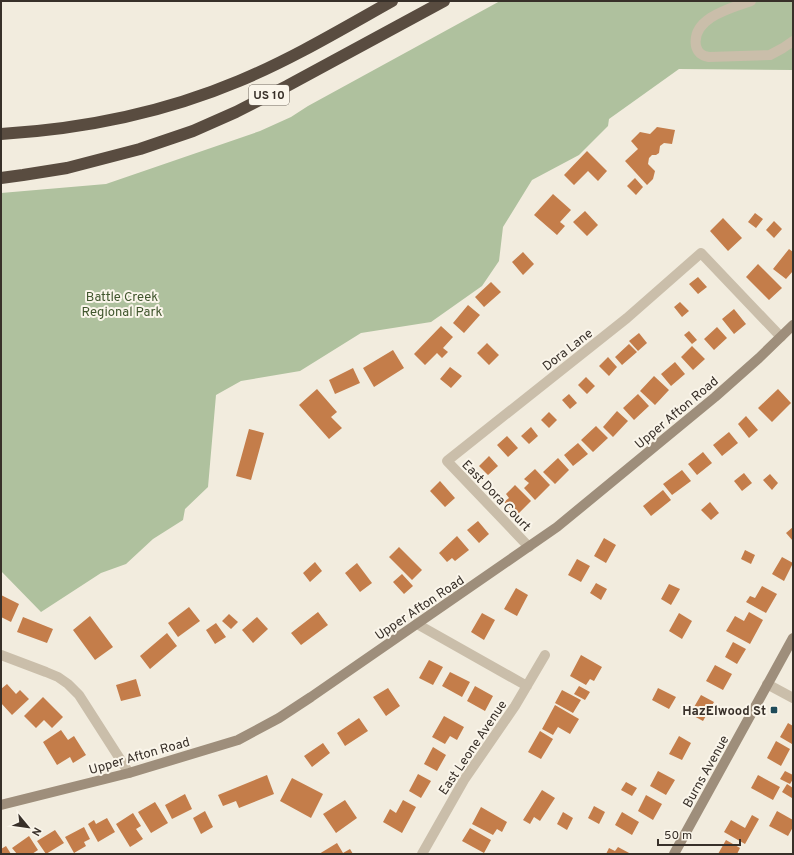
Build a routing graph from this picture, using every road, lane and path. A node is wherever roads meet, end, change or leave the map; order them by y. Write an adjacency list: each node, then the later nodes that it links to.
1 (392, 1): 5 (highway, US 10)
2 (444, 1): 6 (highway, US 10)
3 (751, 1): 4 (street)
4 (793, 41)
5 (1, 134)
6 (1, 178)
7 (793, 324): 8 (street, Upper Afton Road)
8 (781, 337): 9 (street, Dora Lane); 10 (street, Upper Afton Road)
9 (447, 461): 10 (street, East Dora Court)
10 (530, 548): 11 (street, Upper Afton Road)
11 (417, 624): 16 (street); 18 (street, Upper Afton Road)
12 (793, 638): 15 (street, Burns Avenue)
13 (1, 655): 18 (street)
14 (545, 655): 16 (street, East Leone Avenue)
15 (767, 684): 17 (street); 21 (street, Burns Avenue)
16 (527, 686): 20 (street, East Leone Avenue)
17 (793, 698)
18 (129, 773): 19 (street, Upper Afton Road)
19 (1, 805)
20 (422, 854)
21 (674, 854)

